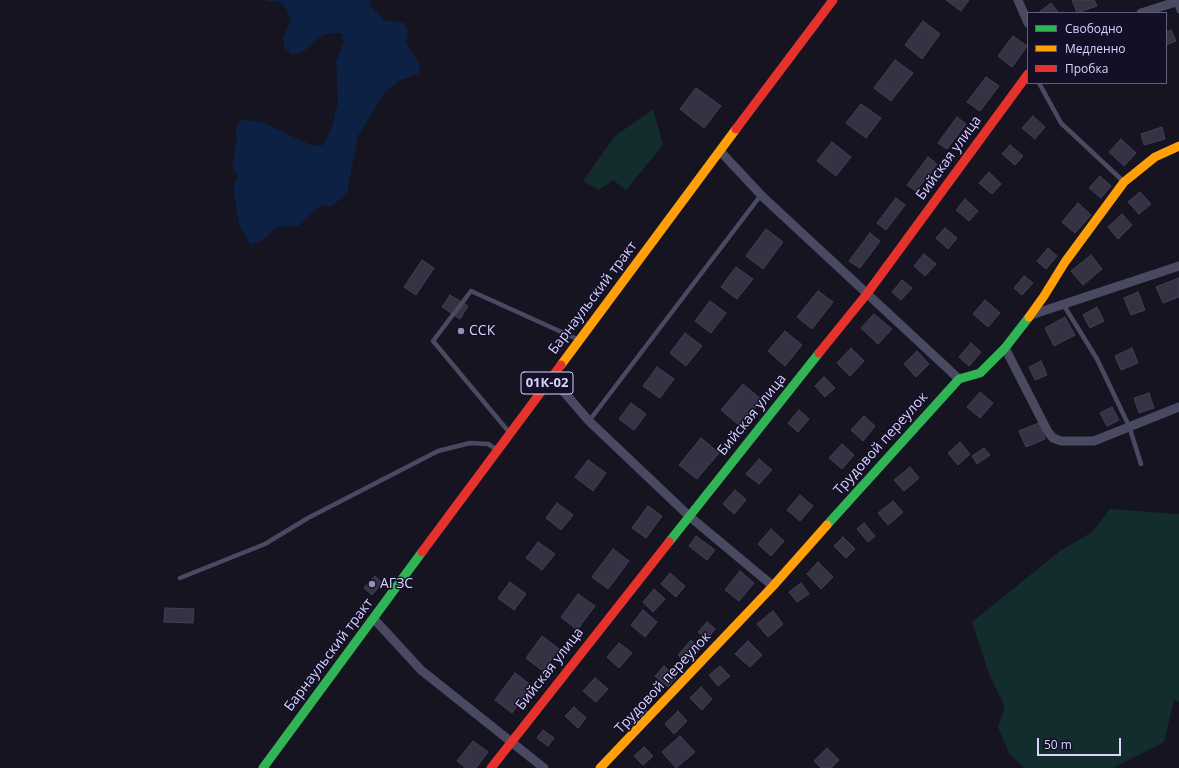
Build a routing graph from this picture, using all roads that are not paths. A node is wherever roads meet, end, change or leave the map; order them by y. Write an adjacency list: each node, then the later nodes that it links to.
1 (833, 0): 10 (street, Барнаульский тракт / 01К-02)
2 (1018, 0): 6 (street)
3 (1178, 1): 4 (lane); 5 (street)
4 (1179, 11)
5 (1144, 12)
6 (1027, 21)
7 (1027, 75): 14 (street, Бийская улица)
8 (1040, 84): 11 (lane)
9 (1179, 146): 11 (street)
10 (720, 150): 12 (street); 17 (street, Барнаульский тракт / 01К-02)
11 (1124, 182): 16 (street)
12 (761, 195): 14 (street); 22 (lane)
13 (1179, 266): 15 (street)
14 (866, 295): 20 (street); 27 (street, Бийская улица)
15 (1063, 304): 16 (street); 23 (lane)
16 (1030, 315): 18 (street)
17 (578, 340): 19 (street, Барнаульский тракт / 01К-02); 24 (lane)
18 (1005, 348): 20 (street); 23 (street)
19 (551, 377): 22 (street); 24 (street, Барнаульский тракт / 01К-02)
20 (959, 379): 29 (street, Трудовой переулок)
21 (1179, 407): 23 (street)
22 (589, 421): 27 (street)
23 (1129, 426): 26 (lane)
24 (510, 434): 25 (street, Барнаульский тракт / 01К-02)
25 (499, 450): 28 (lane); 30 (street, Барнаульский тракт / 01К-02)
26 (1141, 464)
27 (688, 516): 29 (street); 31 (street, Бийская улица)
28 (180, 578)
29 (773, 586): 35 (street, Трудовой переулок)
30 (374, 619): 31 (street); 32 (street, Барнаульский тракт / 01К-02)
31 (512, 741): 33 (street, Бийская улица); 34 (street)
32 (263, 768)
33 (491, 768)
34 (544, 768)
35 (600, 768)

